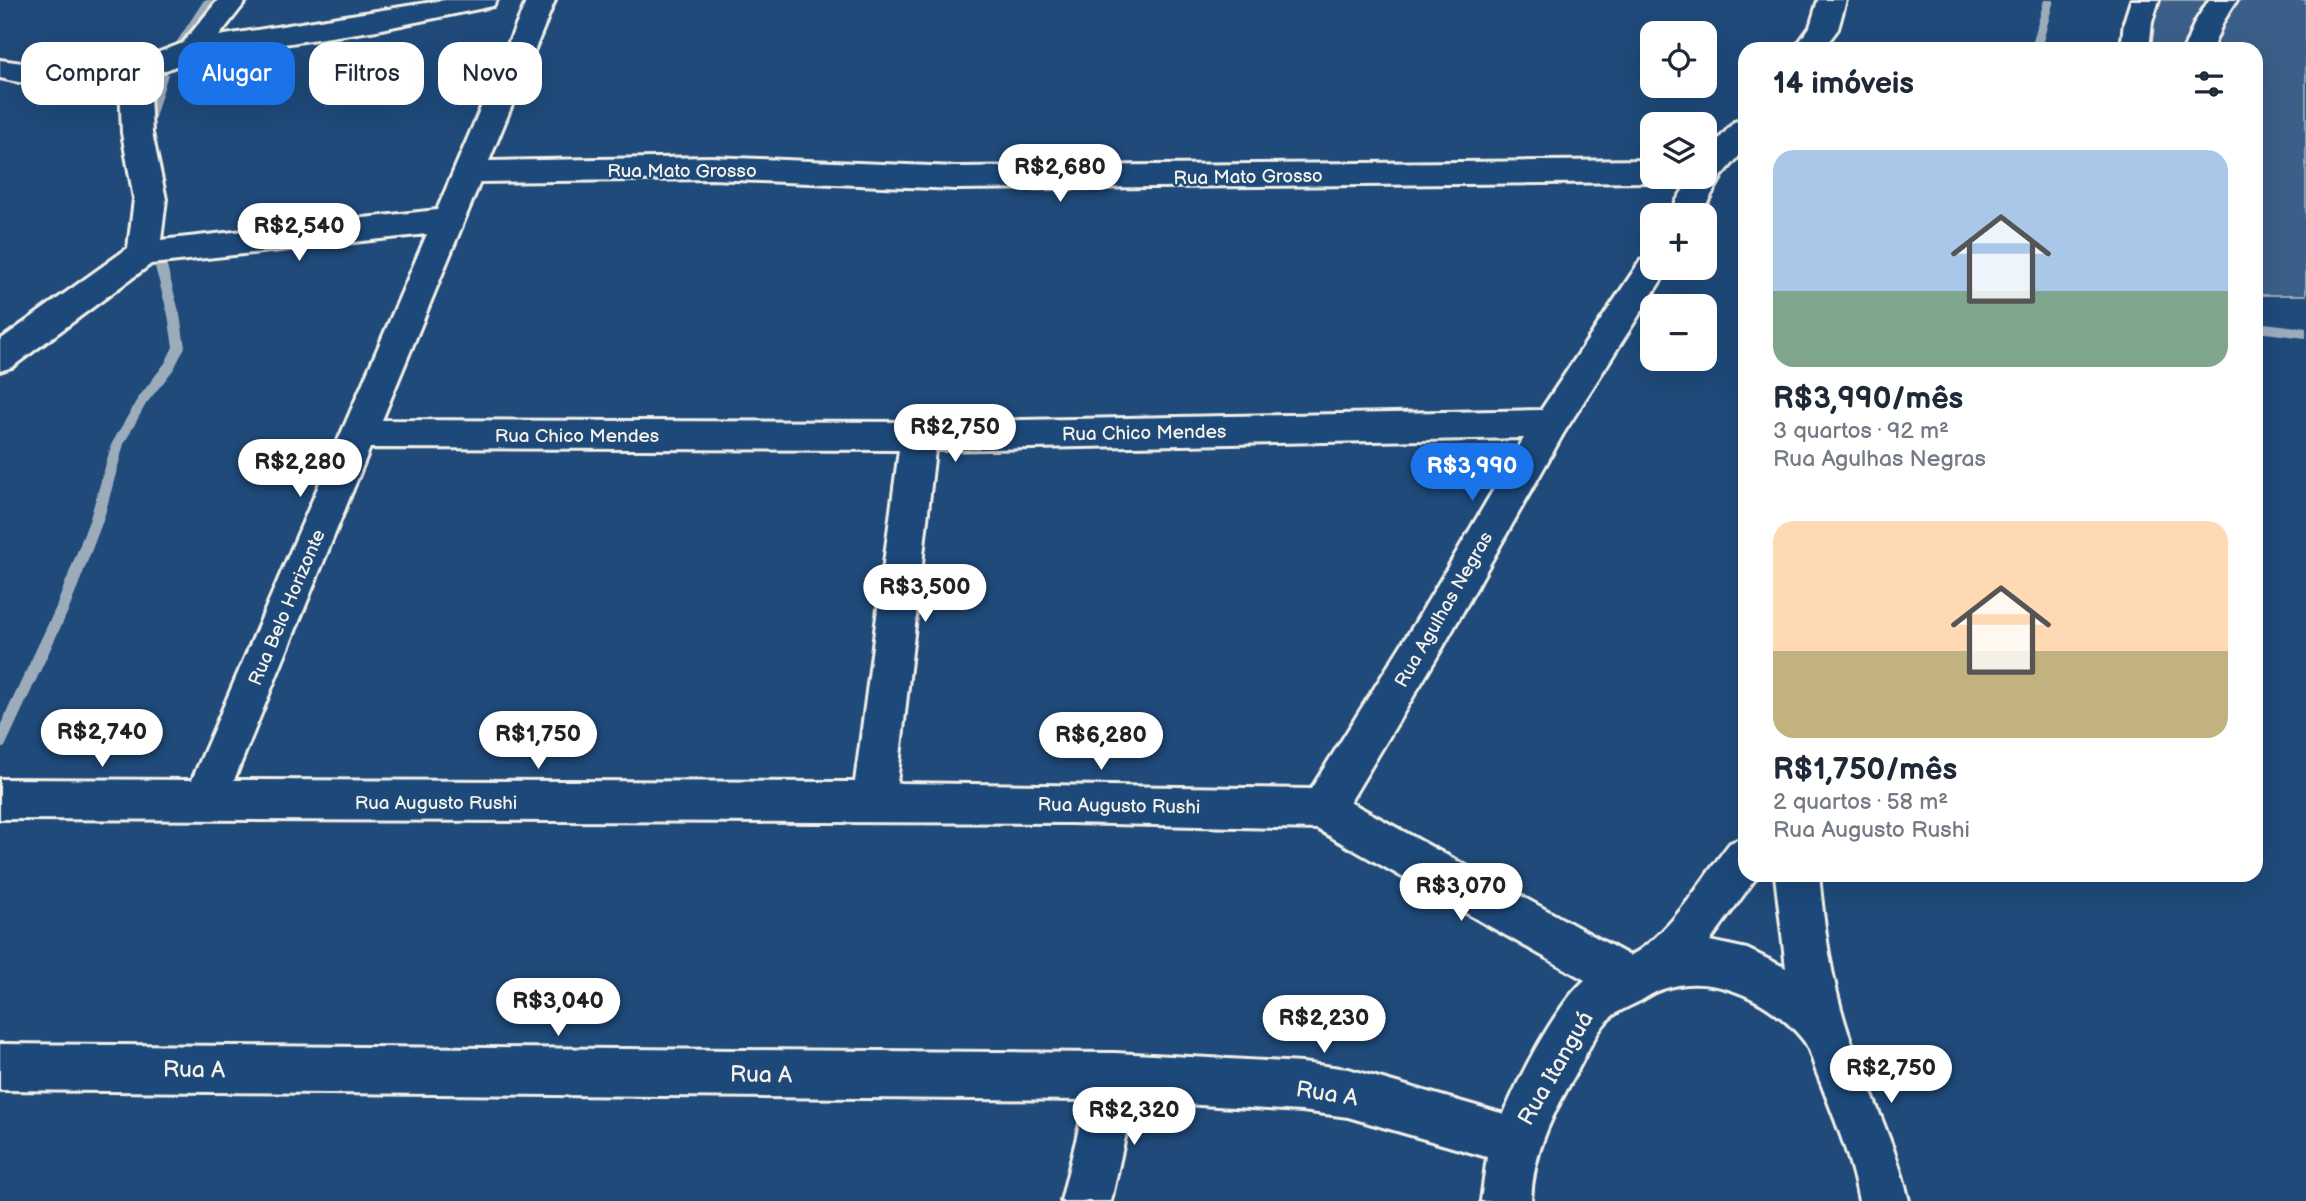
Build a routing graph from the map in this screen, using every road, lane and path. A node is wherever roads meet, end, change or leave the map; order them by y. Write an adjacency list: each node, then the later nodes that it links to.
1 (233, 0): 7 (street)
2 (484, 0): 8 (street)
3 (541, 0): 18 (street, Rua Belo Horizonte)
4 (1832, 0): 9 (street)
5 (2145, 0): 10 (street)
6 (2223, 0): 11 (street)
7 (199, 42)
8 (240, 42)
9 (1814, 42)
10 (2136, 42)
11 (2200, 42)
12 (12, 72): 13 (street)
13 (0, 91)
14 (136, 105): 20 (street)
15 (1738, 137): 16 (street)
16 (1717, 159)
17 (1640, 171): 18 (street, Rua Mato Grosso)
18 (467, 172): 19 (street, Rua Belo Horizonte)
19 (450, 220): 20 (street); 24 (street, Rua Belo Horizonte)
20 (143, 253): 22 (street)
21 (1645, 280): 23 (street, Rua Agulhas Negras)
22 (0, 358)
23 (1551, 424): 25 (street, Rua Chico Mendes); 29 (street, Rua Agulhas Negras)
24 (359, 434): 25 (street, Rua Chico Mendes); 27 (street, Rua Belo Horizonte)
25 (919, 436): 28 (street)
26 (0, 799): 27 (street, Rua Augusto Rushi)
27 (204, 801): 28 (street, Rua Augusto Rushi)
28 (873, 804): 29 (street, Rua Augusto Rushi)
29 (1322, 809): 32 (street)
30 (1738, 867): 32 (street)
31 (1798, 882): 33 (street)
32 (1642, 975): 33 (street); 36 (street, Rua Itanguá)
33 (1824, 1029): 39 (street)
34 (0, 1067): 35 (street, Rua A)
35 (1115, 1077): 36 (street, Rua A); 37 (street)
36 (1515, 1141): 38 (street, Rua Itanguá)
37 (1086, 1201)
38 (1506, 1201)
39 (1884, 1201)

